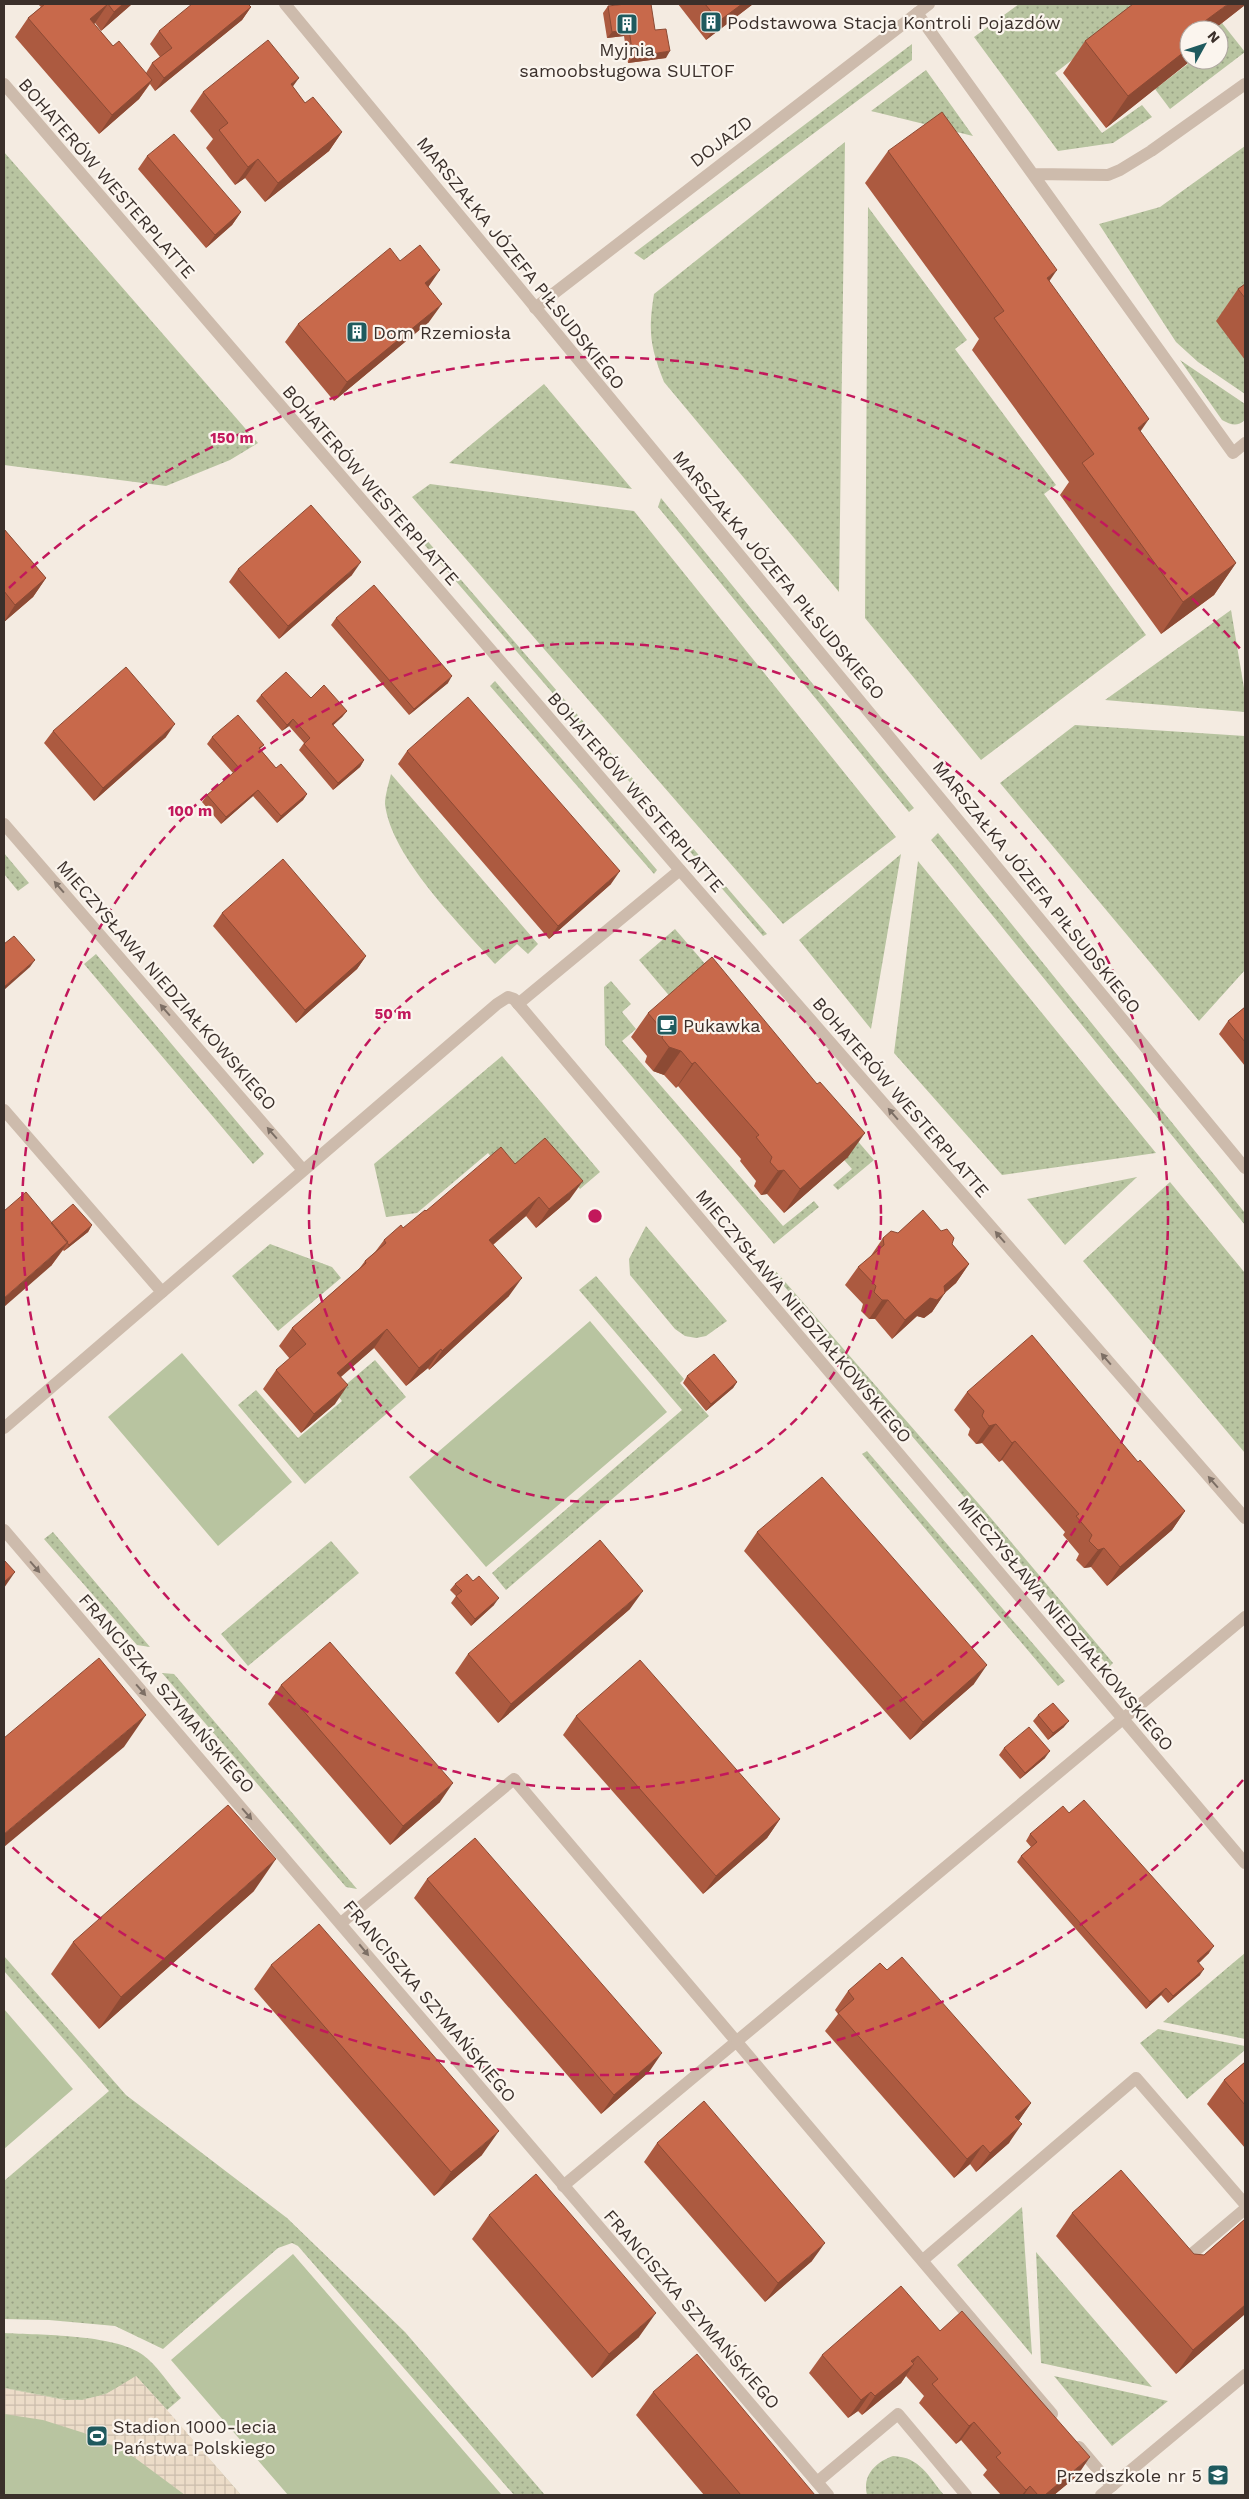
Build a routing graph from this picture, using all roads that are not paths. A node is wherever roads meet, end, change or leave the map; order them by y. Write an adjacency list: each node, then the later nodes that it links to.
1 (285, 4): 7 (street, MARSZAŁKA JÓZEFA PIŁSUDSKIEGO)
2 (929, 4): 3 (street, DOJAZD)
3 (917, 13): 6 (street); 7 (street, DOJAZD)
4 (4, 84): 10 (street, BOHATERÓW WESTERPLATTE)
5 (1245, 84): 6 (street)
6 (1034, 174): 8 (street)
7 (535, 308): 13 (street, MARSZAŁKA JÓZEFA PIŁSUDSKIEGO)
8 (1245, 444)
9 (4, 824): 14 (street, MIECZYSŁAWA NIEDZIAŁKOWSKIEGO, one-way to 9)
10 (680, 870): 11 (street); 17 (street, BOHATERÓW WESTERPLATTE, one-way to 10)
11 (518, 1004): 14 (street); 20 (street, MIECZYSŁAWA NIEDZIAŁKOWSKIEGO)
12 (4, 1110): 15 (street)
13 (1245, 1168)
14 (303, 1170): 15 (street)
15 (162, 1292): 16 (street)
16 (4, 1428)
17 (1245, 1518)
18 (4, 1530): 22 (street, FRANCISZKA SZYMAŃSKIEGO, one-way to 22)
19 (1245, 1617): 20 (street)
20 (1124, 1718): 21 (street, MIECZYSŁAWA NIEDZIAŁKOWSKIEGO); 23 (street)
21 (1245, 1863)
22 (342, 1923): 23 (street); 24 (street, FRANCISZKA SZYMAŃSKIEGO, one-way to 24)
23 (737, 2040): 24 (street); 27 (street)
24 (563, 2186): 32 (street, FRANCISZKA SZYMAŃSKIEGO)
25 (1245, 2204): 27 (street)
26 (1245, 2209): 28 (street)
27 (923, 2260): 30 (street)
28 (1171, 2271)
29 (1245, 2375): 33 (street)
30 (1058, 2421)
31 (1070, 2436): 33 (street)
32 (817, 2482): 34 (street, FRANCISZKA SZYMAŃSKIEGO); 35 (street)
33 (1112, 2486): 36 (street)
34 (828, 2495)
35 (966, 2495)
36 (1101, 2495)

